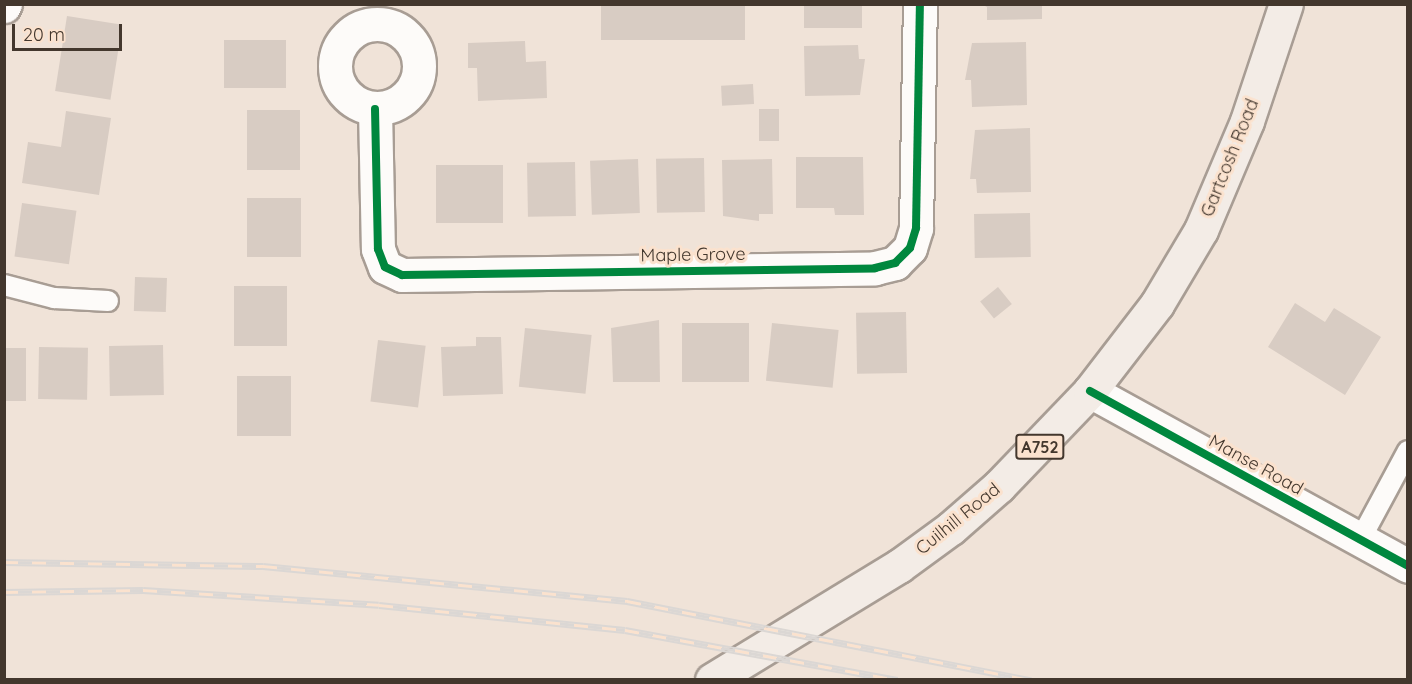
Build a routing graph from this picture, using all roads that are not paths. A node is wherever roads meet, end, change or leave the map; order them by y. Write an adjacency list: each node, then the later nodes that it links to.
1 (920, 4): 3 (street, Maple Grove)
2 (1285, 6): 6 (main road, Gartcosh Road / A752)
3 (375, 109)
4 (4, 285): 5 (lane)
5 (108, 301)
6 (1157, 304): 7 (main road, Cuilhill Road / A752)
7 (1090, 391): 9 (street, Manse Road); 11 (main road, Cuilhill Road / A752)
8 (1407, 451): 9 (lane)
9 (1360, 540): 10 (street, Manse Road)
10 (1407, 566)
11 (712, 680)

